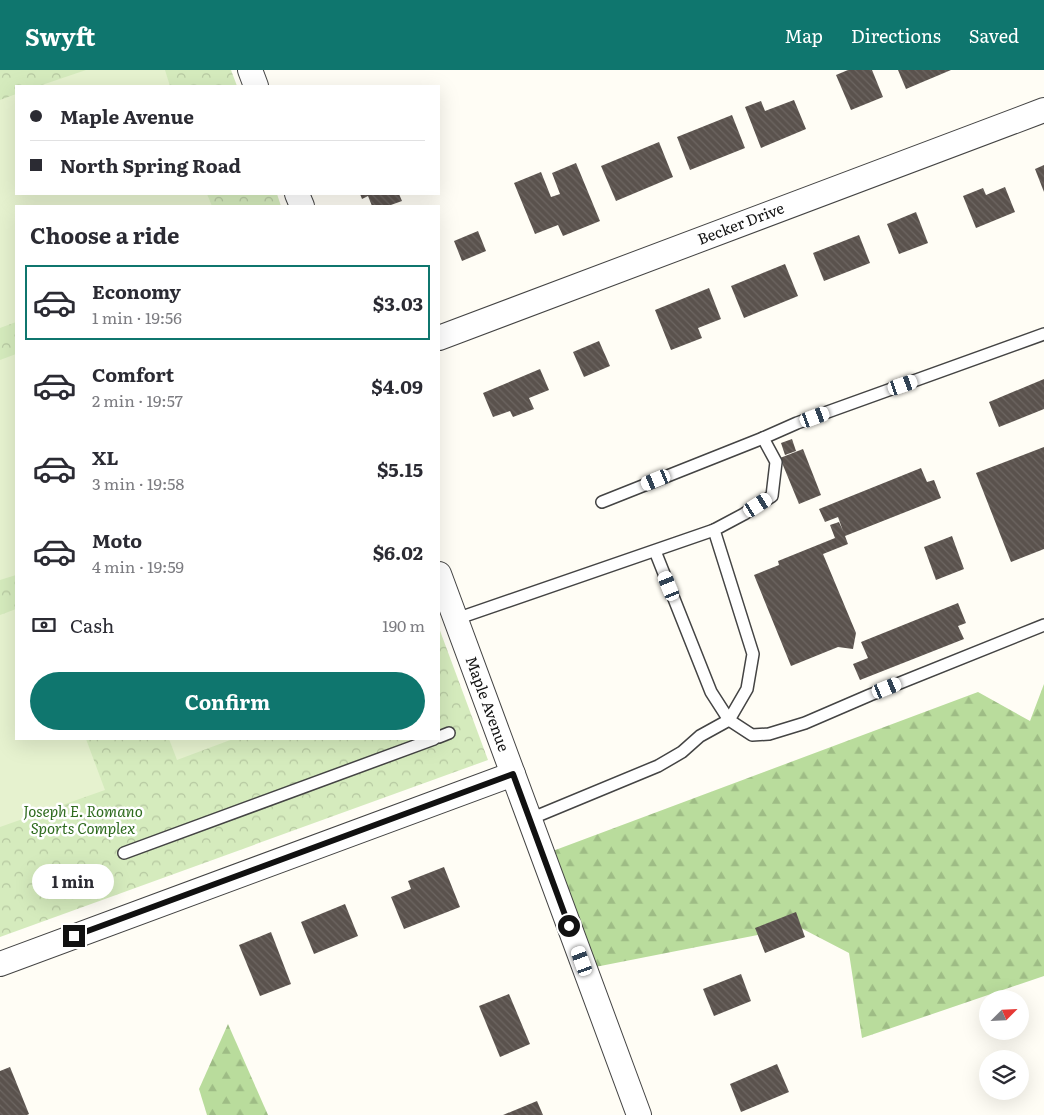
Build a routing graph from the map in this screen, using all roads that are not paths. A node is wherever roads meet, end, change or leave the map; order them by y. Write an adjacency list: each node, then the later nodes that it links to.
1 (250, 70): 2 (street)
2 (256, 85)
3 (1044, 110): 5 (street, Becker Drive)
4 (1044, 334): 6 (lane)
5 (440, 338)
6 (763, 438): 7 (lane); 8 (lane)
7 (602, 502)
8 (714, 530): 9 (lane); 13 (lane)
9 (655, 551): 11 (lane); 13 (lane)
10 (440, 577): 11 (street, Maple Avenue)
11 (456, 619): 15 (street, Maple Avenue)
12 (1044, 625): 13 (lane)
13 (729, 720): 16 (lane)
14 (431, 740): 17 (lane)
15 (513, 774): 16 (street, Maple Avenue); 18 (street)
16 (530, 820): 19 (street, Maple Avenue)
17 (124, 853)
18 (0, 964)
19 (639, 1115)

